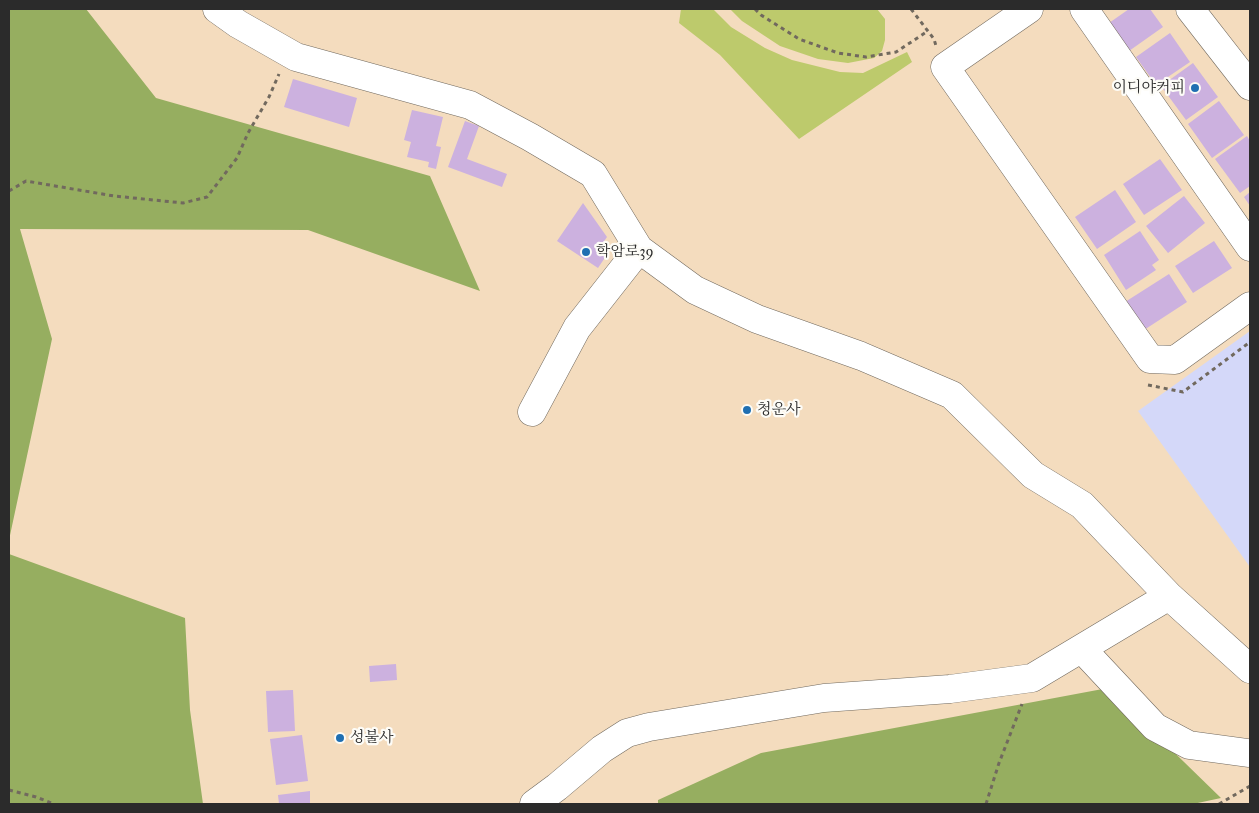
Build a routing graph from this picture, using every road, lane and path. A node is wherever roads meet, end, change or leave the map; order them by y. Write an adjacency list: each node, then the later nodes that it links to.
1 (217, 9): 8 (street)
2 (755, 9): 7 (path)
3 (912, 9): 7 (path)
4 (1029, 9): 9 (street)
5 (1084, 9): 12 (street)
6 (1190, 9): 10 (street)
7 (928, 31): 9 (path)
8 (288, 52): 11 (path); 13 (street)
9 (945, 67): 14 (street)
10 (1248, 78)
11 (9, 190)
12 (1250, 247)
13 (639, 249): 15 (street); 16 (street)
14 (1250, 306)
15 (532, 412)
16 (1169, 596): 17 (street); 18 (street)
17 (1082, 649): 19 (street); 20 (street)
18 (1250, 669)
19 (1032, 678): 24 (street); 25 (path)
20 (1248, 753)
21 (1250, 786): 26 (path)
22 (9, 790): 23 (path)
23 (54, 804)
24 (534, 804)
25 (986, 804)
26 (1219, 804)

